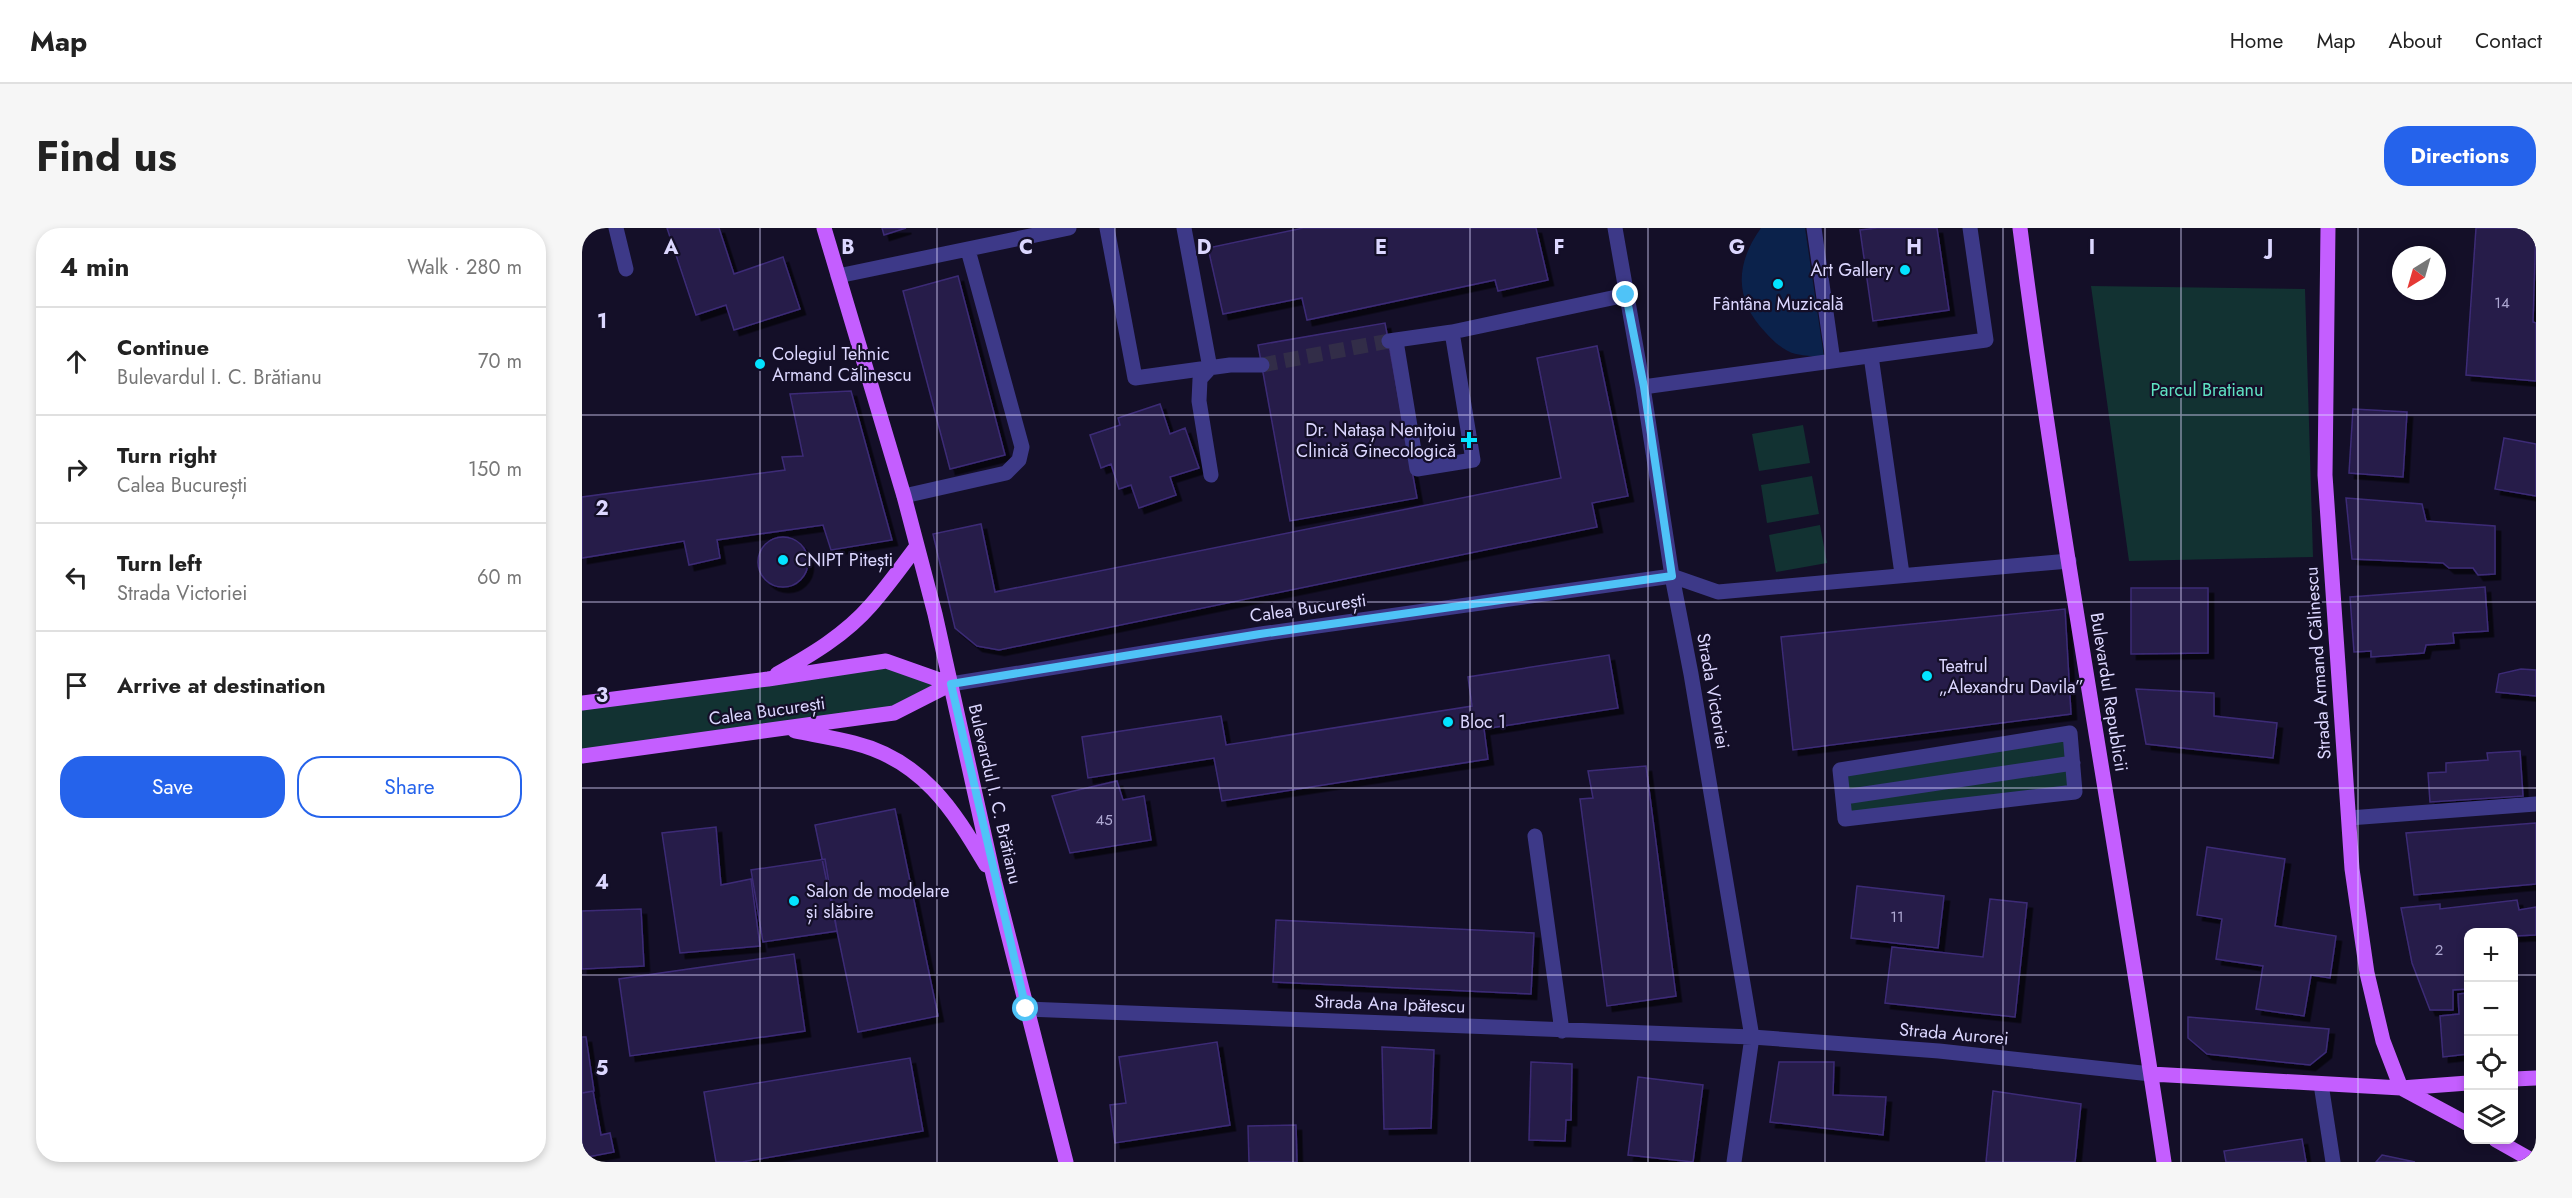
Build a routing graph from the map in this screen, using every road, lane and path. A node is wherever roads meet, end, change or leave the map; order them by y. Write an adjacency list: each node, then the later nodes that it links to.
1 (616, 228): 12 (street)
2 (824, 228): 13 (main road, Bulevardul I. C. Brătianu)
3 (1070, 228): 11 (street)
4 (1107, 228): 19 (street)
5 (1184, 228): 19 (street)
6 (1615, 228): 14 (street, Strada Victoriei)
7 (1814, 228): 17 (street)
8 (1970, 228): 16 (street)
9 (2020, 228): 24 (main road, Bulevardul Republicii)
10 (2328, 228): 35 (main road, Strada Armand Călinescu)
11 (968, 250): 13 (street); 22 (street)
12 (626, 269)
13 (838, 276): 22 (main road, Bulevardul I. C. Brătianu)
14 (1626, 295): 15 (street); 20 (street, Strada Victoriei)
15 (1452, 332): 15 (street)
16 (1871, 356): 17 (street); 25 (street)
17 (1833, 361): 20 (street)
18 (1262, 364): 19 (street)
19 (1209, 368): 21 (street)
20 (1644, 387): 26 (street, Strada Victoriei)
21 (1211, 475)
22 (904, 496): 23 (main road, Bulevardul I. C. Brătianu)
23 (917, 546): 27 (main road); 28 (main road, Bulevardul I. C. Brătianu)
24 (2069, 561): 25 (street); 41 (main road, Bulevardul Republicii)
25 (1902, 574): 26 (street)
26 (1672, 576): 28 (street, Calea București); 40 (street, Strada Victoriei)
27 (768, 679): 28 (main road, Calea București); 29 (main road, Calea București)
28 (951, 684): 30 (main road, Calea București); 37 (main road, Bulevardul I. C. Brătianu)
29 (582, 703)
30 (783, 729): 31 (main road, Calea București); 37 (main road)
31 (582, 756)
32 (2073, 763): 33 (street); 33 (street); 33 (street)
33 (1844, 797)
34 (2536, 804): 35 (street)
35 (2349, 818): 46 (main road, Strada Armand Călinescu)
36 (1535, 836): 39 (street)
37 (994, 879): 38 (main road, Bulevardul I. C. Brătianu)
38 (1026, 1009): 39 (street, Strada Ana Ipătescu); 49 (main road, Bulevardul I. C. Brătianu)
39 (1562, 1031): 40 (street, Strada Ana Ipătescu)
40 (1752, 1037): 41 (street, Strada Aurorei); 50 (street, Strada Victoriei)
41 (2151, 1074): 45 (main road); 51 (main road, Bulevardul Republicii)
42 (2536, 1078): 43 (main road)
43 (2518, 1079)
44 (2464, 1083): 46 (main road)
45 (2321, 1084): 46 (main road); 52 (street)
46 (2401, 1088): 47 (main road)
47 (2464, 1121)
48 (2503, 1144): 53 (main road)
49 (1066, 1162)
50 (1734, 1162)
51 (2164, 1162)
52 (2333, 1162)
53 (2535, 1162)

